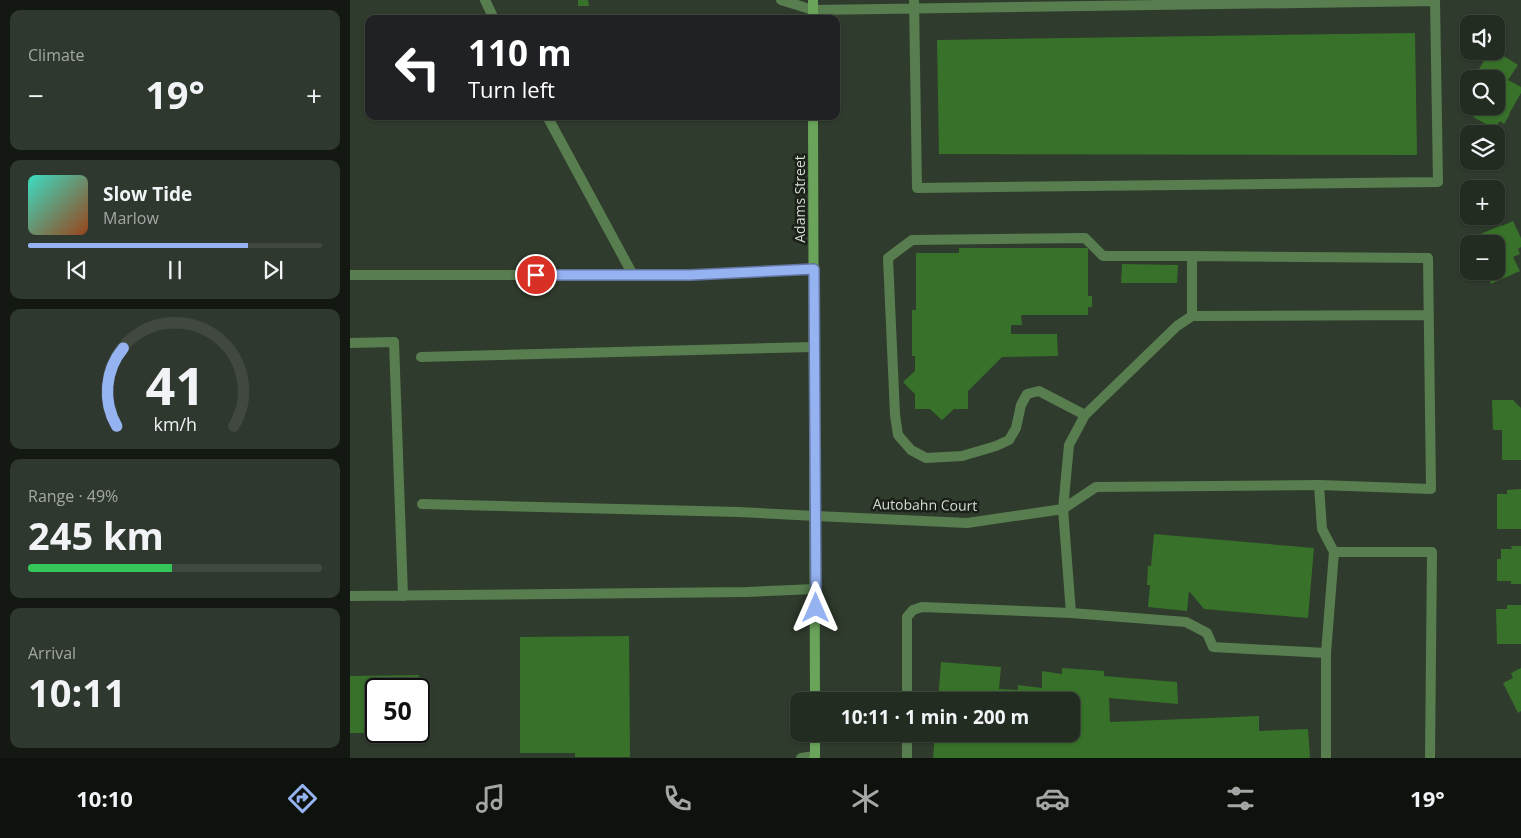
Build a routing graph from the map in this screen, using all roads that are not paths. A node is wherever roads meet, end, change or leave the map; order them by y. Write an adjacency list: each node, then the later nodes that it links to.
1 (485, 0): 6 (street)
2 (781, 0): 5 (street)
3 (1435, 1): 4 (street); 4 (street)
4 (914, 4): 5 (street)
5 (813, 10)
6 (492, 15)
7 (549, 120): 12 (street)
8 (813, 120): 10 (main road, Adams Street)
9 (1192, 256): 13 (street); 14 (street); 18 (street)
10 (814, 269): 12 (street); 16 (main road, Adams Street)
11 (350, 275): 12 (street)
12 (632, 275)
13 (1429, 315): 14 (street); 19 (street)
14 (1192, 316): 18 (street)
15 (350, 343): 26 (street)
16 (813, 347): 17 (street); 22 (main road, Adams Street)
17 (421, 357)
18 (1085, 415): 21 (street)
19 (1319, 485): 21 (street); 23 (street)
20 (422, 504): 22 (street, Autobahn Court)
21 (1063, 509): 22 (street, Autobahn Court); 27 (street)
22 (816, 516): 24 (main road, Adams Street)
23 (1334, 552): 28 (street); 37 (street)
24 (816, 589): 26 (street); 29 (main road, Adams Street)
25 (350, 596): 26 (street)
26 (404, 596)
27 (1071, 613): 28 (street); 30 (street)
28 (1326, 653): 36 (street)
29 (815, 692)
30 (907, 692)
31 (815, 742): 33 (main road)
32 (907, 742): 35 (street)
33 (816, 757): 34 (street)
34 (801, 758)
35 (906, 758)
36 (1326, 758)
37 (1430, 758)

